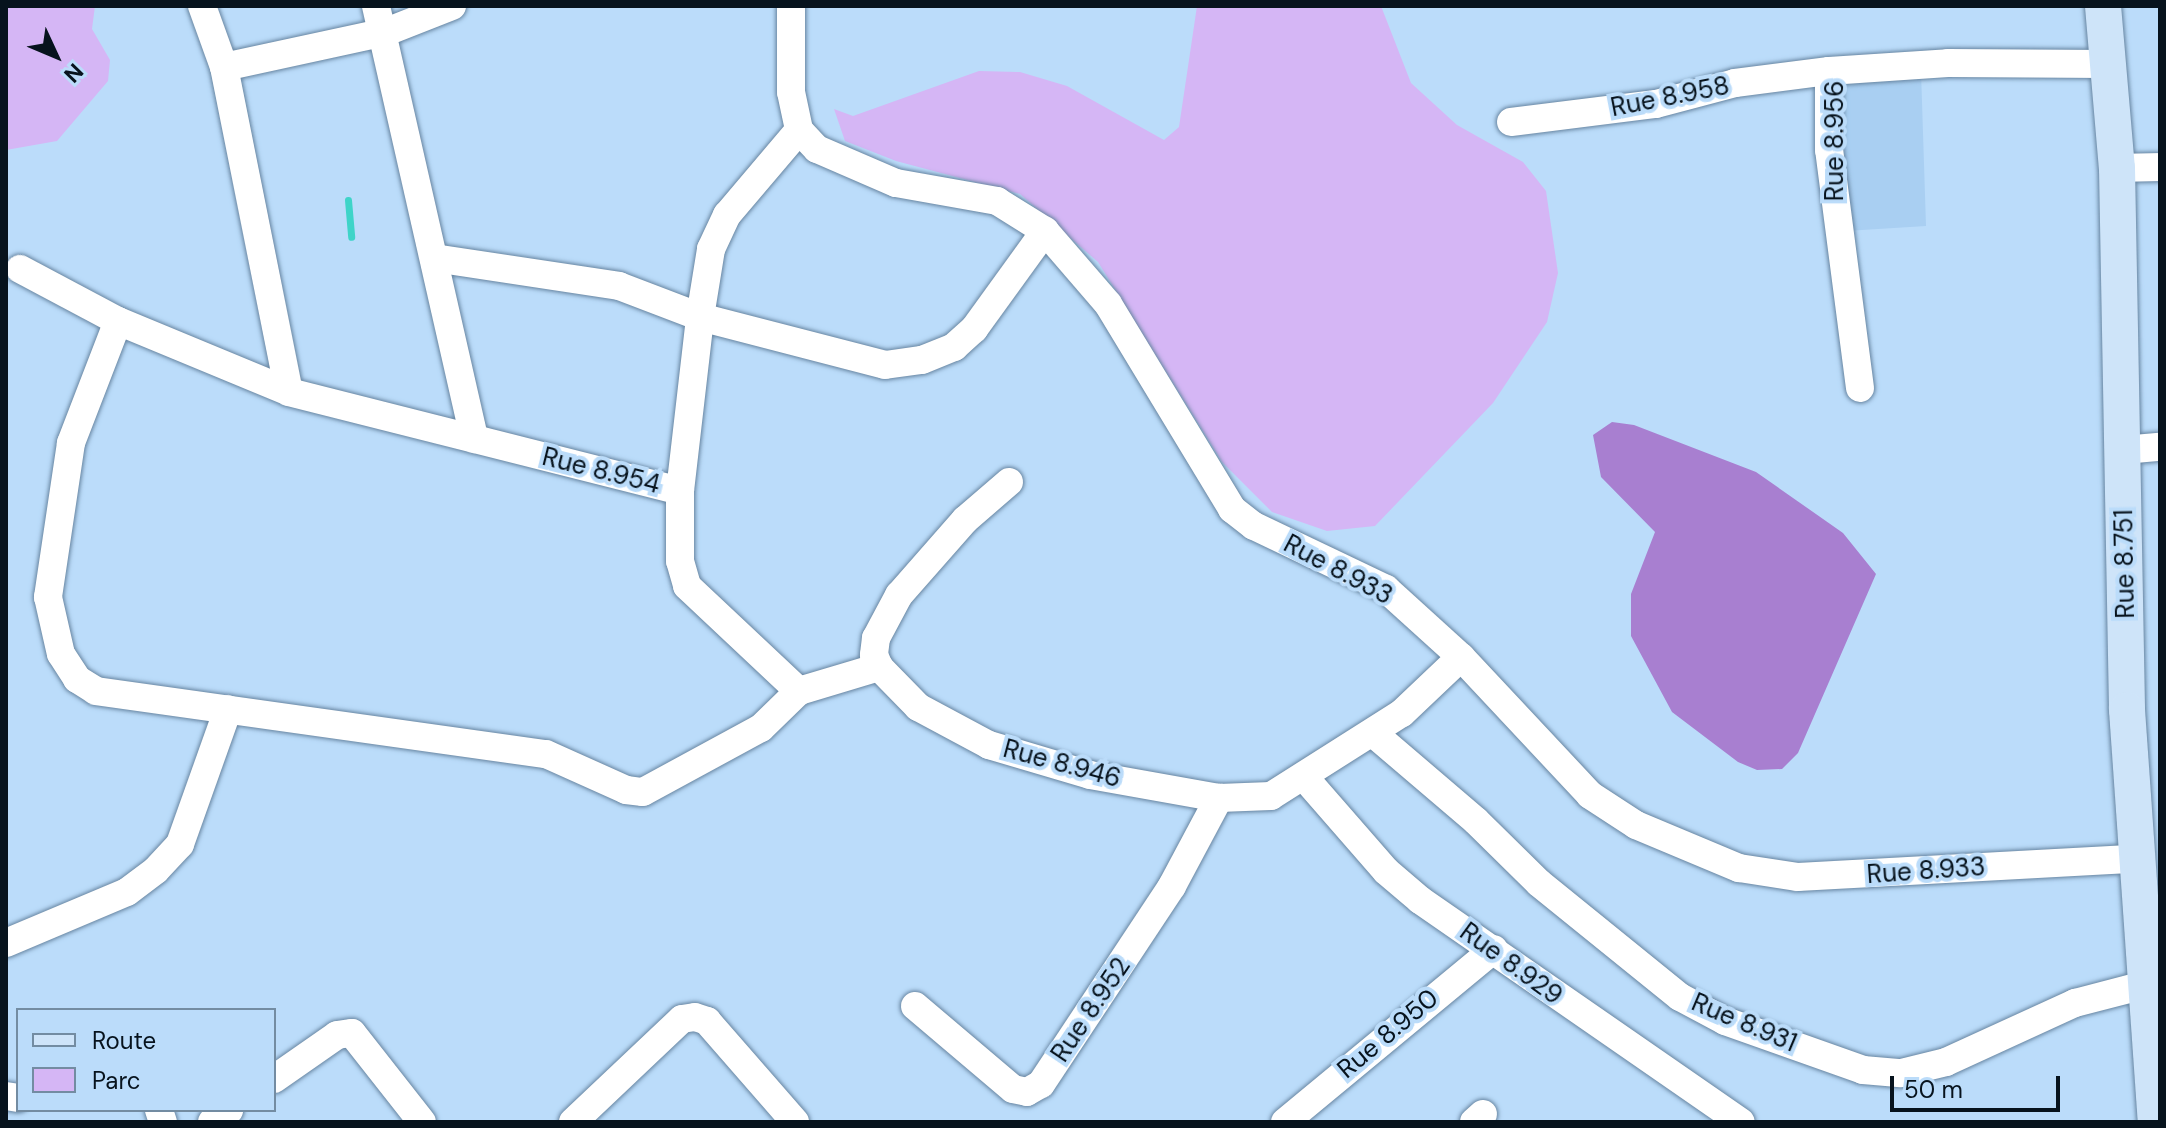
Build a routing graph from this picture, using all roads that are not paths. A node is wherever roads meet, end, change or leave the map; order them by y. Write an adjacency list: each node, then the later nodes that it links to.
1 (202, 6): 7 (street)
2 (452, 6): 5 (street)
3 (791, 6): 10 (street)
4 (2103, 6): 6 (main road, Rue 8.751)
5 (381, 19): 7 (street); 14 (street)
6 (2107, 64): 8 (street, Rue 8.956); 12 (main road, Rue 8.751)
7 (224, 67): 19 (street)
8 (1829, 71): 9 (street, Rue 8.958); 18 (street, Rue 8.956)
9 (1511, 122)
10 (799, 130): 13 (street, Rue 8.933); 16 (street, Rue 8.954)
11 (2160, 167): 12 (street)
12 (2117, 168): 22 (main road, Rue 8.751)
13 (1045, 231): 16 (street); 25 (street, Rue 8.933)
14 (434, 258): 16 (street); 20 (street)
15 (20, 269): 17 (street, Rue 8.954)
16 (700, 317): 24 (street, Rue 8.954)
17 (118, 321): 19 (street, Rue 8.954); 28 (street)
18 (1860, 388)
19 (289, 392): 20 (street, Rue 8.954)
20 (474, 439): 24 (street, Rue 8.954)
21 (2160, 447): 22 (street)
22 (2123, 450): 32 (main road, Rue 8.751)
23 (1009, 482): 26 (street)
24 (680, 491): 27 (street)
25 (1461, 657): 29 (street, Rue 8.946); 32 (street, Rue 8.933)
26 (879, 667): 27 (street); 31 (street, Rue 8.946)
27 (799, 691): 28 (street)
28 (228, 709): 33 (street)
29 (1373, 733): 30 (street, Rue 8.946); 35 (street, Rue 8.931)
30 (1305, 778): 31 (street, Rue 8.946); 34 (street, Rue 8.929)
31 (1219, 798): 36 (street, Rue 8.952)
32 (2134, 859): 35 (main road, Rue 8.751)
33 (6, 943)
34 (1494, 949): 38 (street, Rue 8.929); 42 (street, Rue 8.950)
35 (2149, 973): 43 (main road, Rue 8.751)
36 (915, 1006)
37 (276, 1078): 39 (street)
38 (1733, 1120)
39 (422, 1122)
40 (573, 1122): 41 (street)
41 (795, 1122)
42 (1285, 1122)
43 (2156, 1122)

